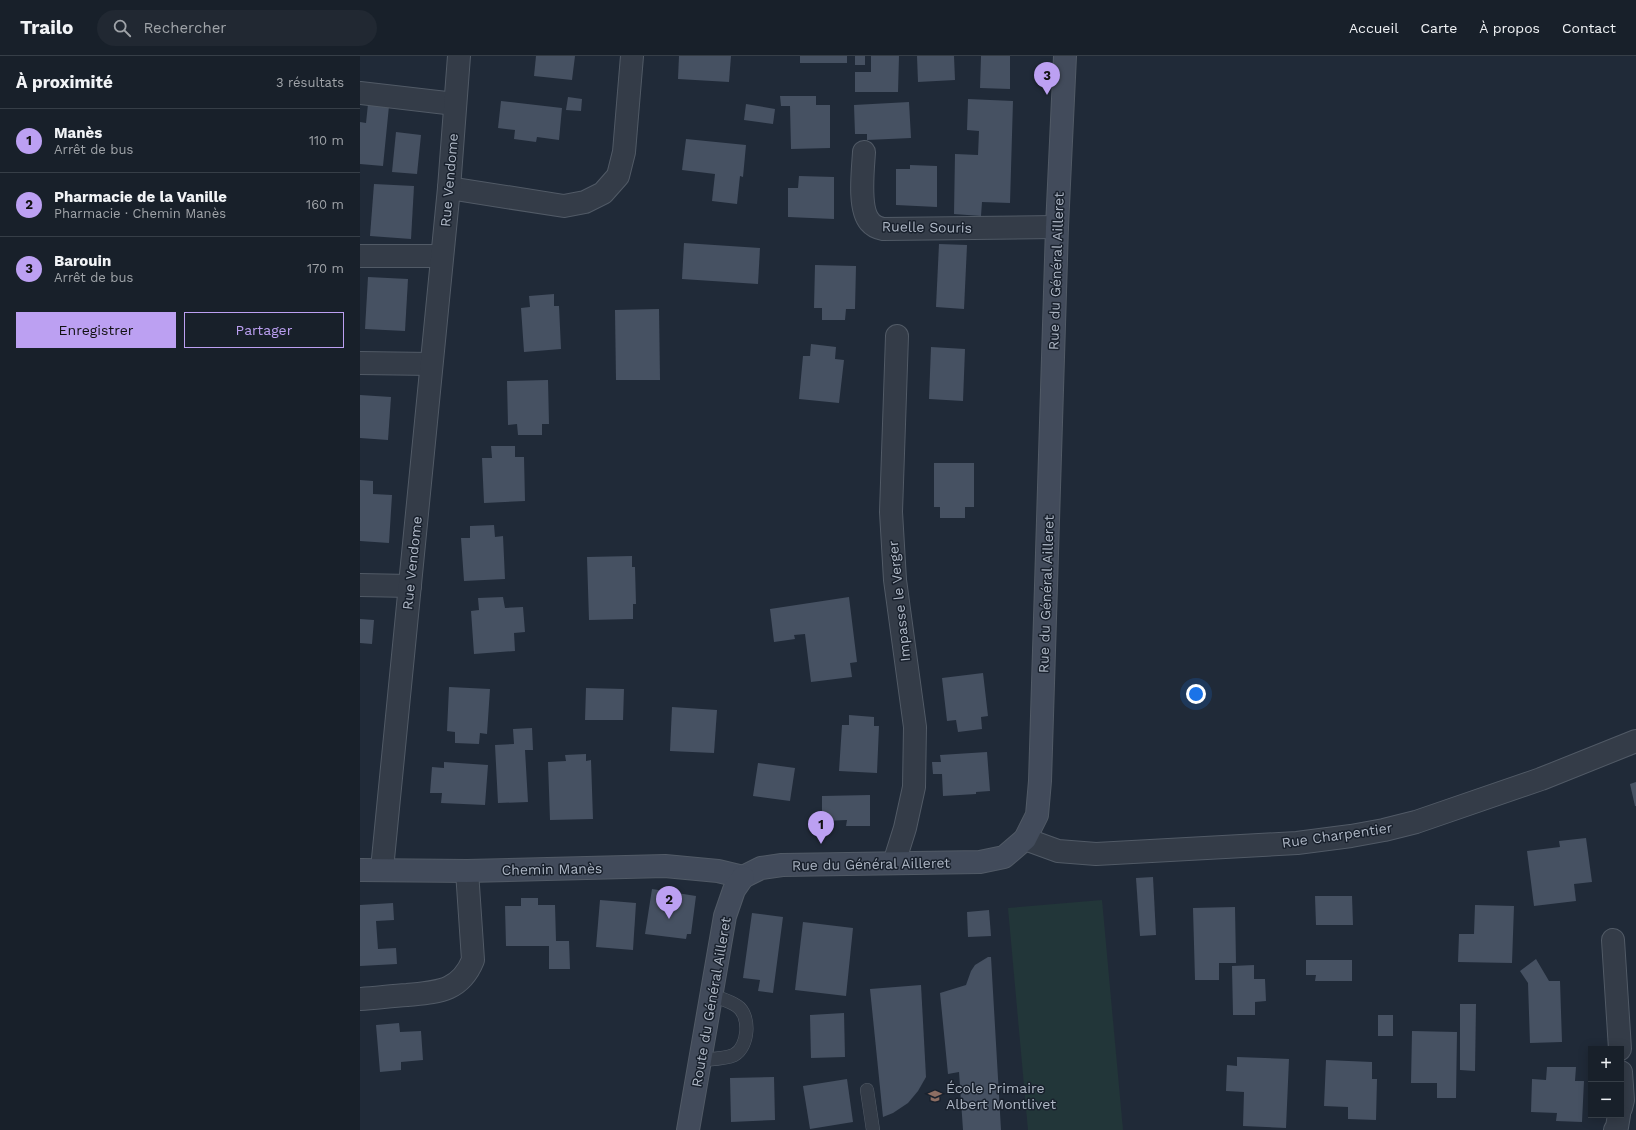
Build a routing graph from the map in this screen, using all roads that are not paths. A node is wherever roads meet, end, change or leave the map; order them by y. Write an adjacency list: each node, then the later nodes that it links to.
1 (459, 56): 5 (street, Rue Vendome)
2 (632, 56): 7 (street)
3 (1065, 56): 8 (main road, Rue du Général Ailleret)
4 (360, 93): 5 (street)
5 (455, 104): 7 (street, Rue Vendome)
6 (864, 152): 8 (street, Ruelle Souris)
7 (449, 188): 10 (street, Rue Vendome)
8 (1057, 227): 17 (main road, Rue du Général Ailleret)
9 (360, 256): 10 (street)
10 (441, 256): 13 (street, Rue Vendome)
11 (897, 336): 18 (street, Impasse le Verger)
12 (360, 363): 13 (street)
13 (431, 364): 15 (street, Rue Vendome)
14 (360, 585): 15 (street)
15 (410, 586): 20 (street, Rue Vendome)
16 (1636, 741): 17 (street, Rue Charpentier)
17 (1025, 839): 18 (main road, Rue du Général Ailleret)
18 (894, 863): 22 (main road, Rue du Général Ailleret)
19 (360, 870): 20 (main road, Chemin Manès)
20 (382, 870): 21 (main road, Chemin Manès)
21 (467, 871): 22 (main road, Chemin Manès); 25 (street)
22 (743, 877): 24 (main road, Route du Général Ailleret)
23 (1613, 940): 26 (street)
24 (711, 995): 27 (main road, Route du Général Ailleret); 27 (lane)
25 (360, 999)
26 (1620, 1046)
27 (701, 1060): 30 (main road, Route du Général Ailleret)
28 (867, 1090): 31 (lane)
29 (1619, 1118): 32 (street)
30 (688, 1130)
31 (873, 1130)
32 (1615, 1130)

